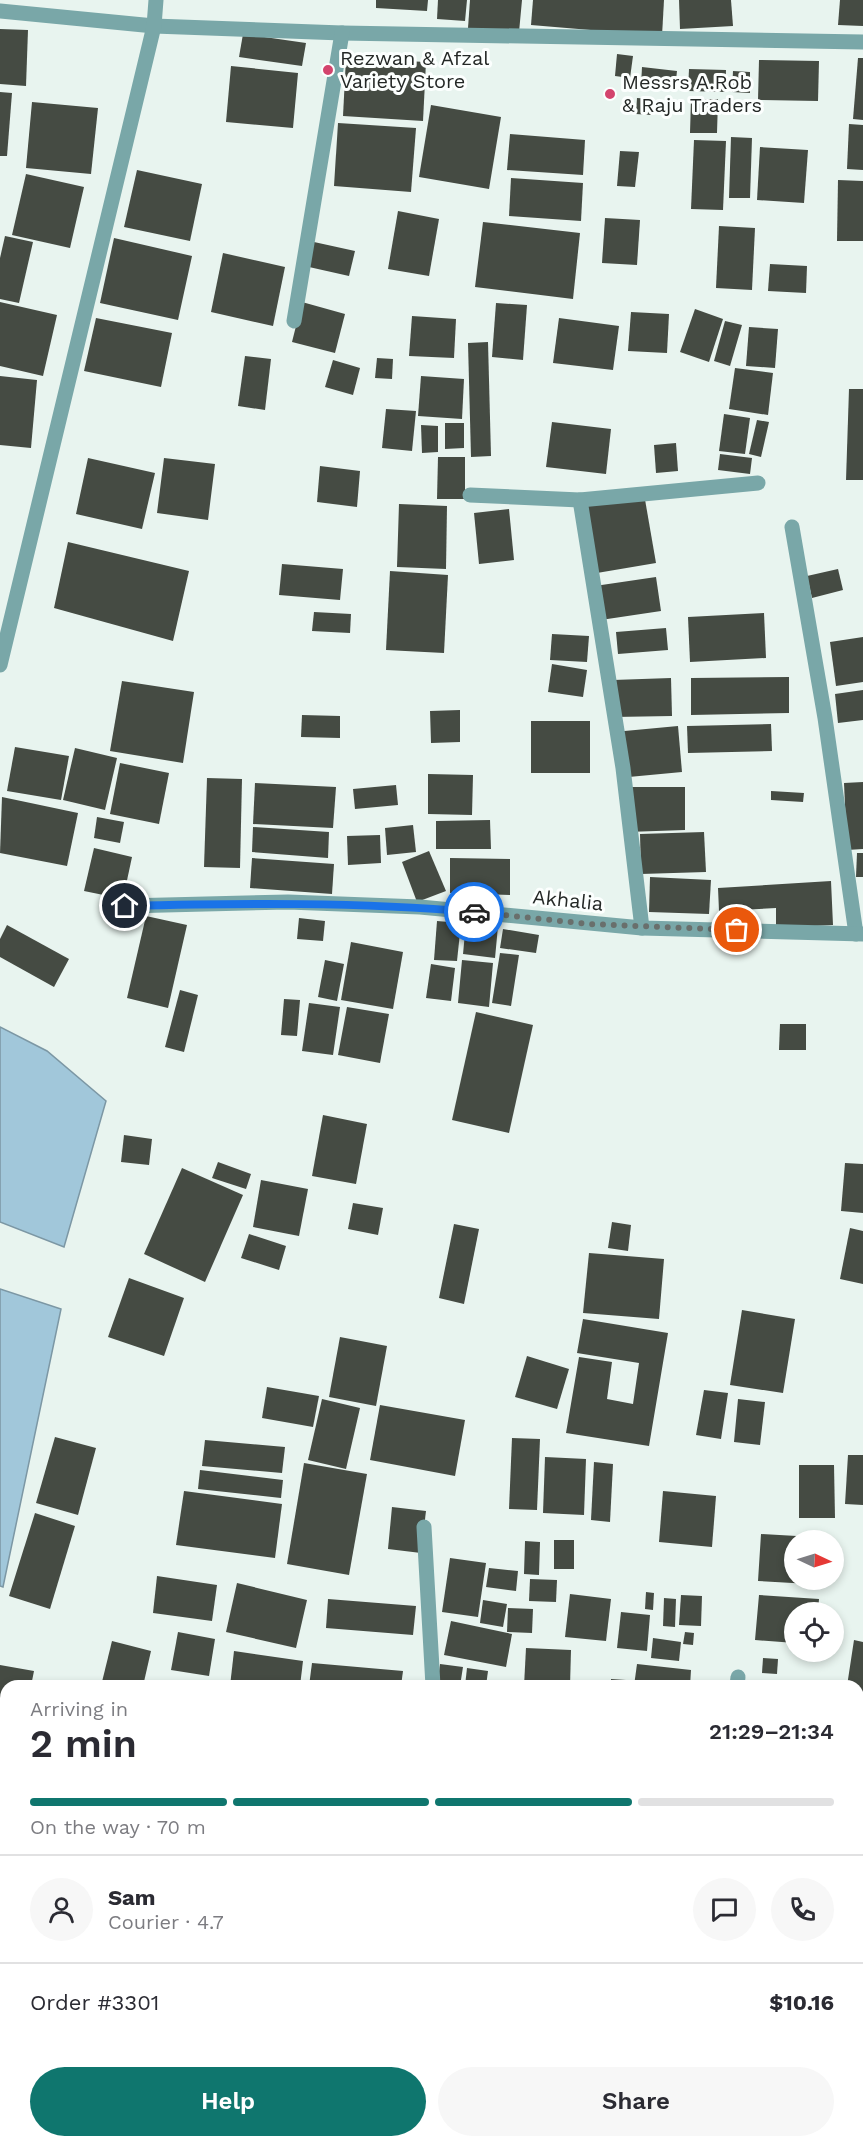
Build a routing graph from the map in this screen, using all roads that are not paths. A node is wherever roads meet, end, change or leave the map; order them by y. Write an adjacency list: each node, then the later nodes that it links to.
1 (156, 0): 3 (street)
2 (0, 11): 3 (street)
3 (154, 26): 4 (street); 11 (street)
4 (342, 33): 5 (street); 6 (street)
5 (863, 42)
6 (294, 321)
7 (758, 483): 9 (street)
8 (470, 495): 9 (street)
9 (580, 500): 13 (street)
10 (792, 527): 14 (street)
11 (0, 665)
12 (125, 906): 13 (street, Akhalia)
13 (642, 928): 14 (street, Akhalia)
14 (860, 934)
15 (424, 1527): 16 (street)
16 (434, 1680)

